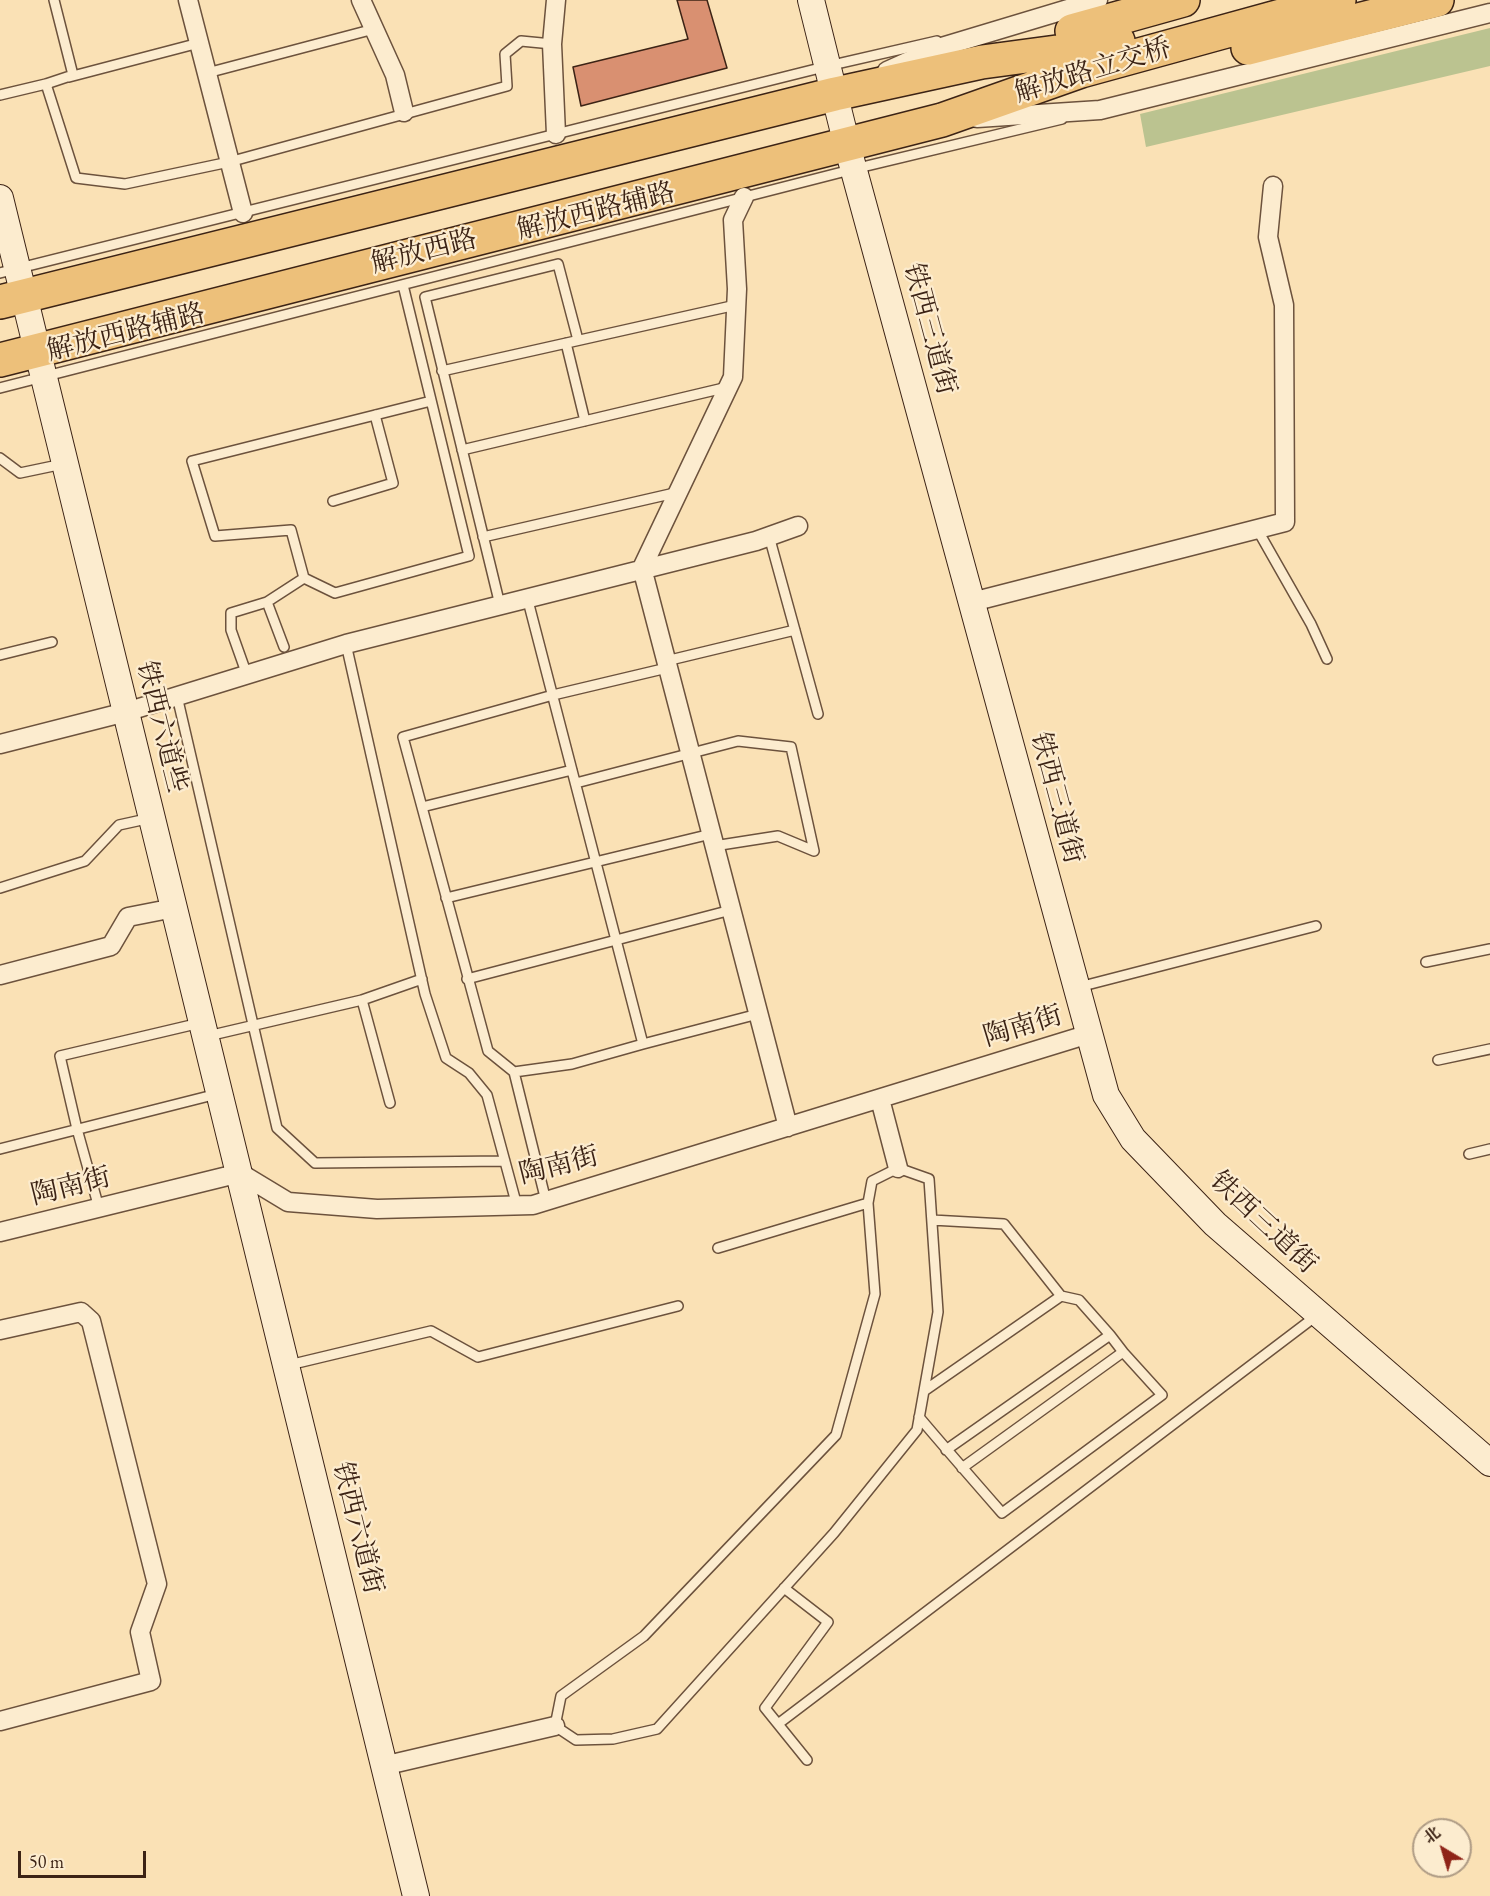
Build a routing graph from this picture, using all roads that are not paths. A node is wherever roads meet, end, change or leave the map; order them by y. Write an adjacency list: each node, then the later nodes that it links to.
1 (55, 0): 18 (lane)
2 (188, 0): 14 (street)
3 (361, 0): 13 (street)
4 (556, 0): 15 (street)
5 (812, 0): 19 (street, 铁西三道街)
6 (1098, 0): 12 (street)
7 (1183, 0): 16 (highway)
8 (1280, 0): 16 (highway, 解放路立交桥)
9 (1339, 0): 24 (highway, 解放路立交桥)
10 (1437, 0): 24 (highway)
11 (1490, 13): 22 (street)
12 (1021, 22): 19 (lane); 19 (street)
13 (374, 29): 17 (lane); 23 (street)
14 (199, 43): 17 (street); 18 (lane)
15 (552, 44): 23 (lane); 25 (street)
16 (982, 62): 19 (highway, 解放路立交桥)
17 (207, 73): 27 (street)
18 (72, 75): 20 (lane)
19 (832, 80): 25 (lane); 26 (street, 铁西三道街); 32 (highway, 解放西路)
20 (46, 84): 21 (lane); 27 (lane)
21 (0, 95)
22 (1100, 110): 24 (street); 26 (lane, 解放西路辅路)
23 (404, 112): 27 (lane)
24 (942, 120): 26 (highway, 解放路立交桥)
25 (556, 134): 31 (lane)
26 (851, 157): 29 (lane, 解放西路辅路); 38 (highway, 解放西路); 58 (street, 铁西三道街)
27 (229, 162): 31 (street)
28 (1273, 186): 51 (street)
29 (744, 197): 33 (lane, 解放西路辅路); 34 (street)
30 (0, 198): 32 (street)
31 (243, 213): 32 (lane)
32 (10, 285): 38 (street, 铁西六道些)
33 (403, 285): 38 (lane, 解放西路辅路); 42 (lane)
34 (736, 305): 35 (lane); 40 (street)
35 (578, 340): 36 (lane); 39 (lane)
36 (566, 343): 39 (lane); 44 (lane)
37 (0, 360): 38 (highway, 解放西路)
38 (41, 364): 41 (lane, 解放西路辅路); 47 (street, 铁西六道些)
39 (442, 371): 45 (lane)
40 (728, 387): 44 (lane); 48 (street)
41 (0, 388)
42 (431, 401): 43 (lane); 55 (lane)
43 (375, 415): 49 (lane); 55 (lane)
44 (585, 421): 45 (lane)
45 (462, 450): 53 (lane)
46 (0, 458): 47 (lane)
47 (65, 463): 70 (street, 铁西六道些)
48 (679, 492): 53 (lane); 54 (street)
49 (333, 501)
50 (798, 526): 52 (street)
51 (1257, 529): 58 (street); 65 (lane)
52 (770, 536): 54 (street); 60 (lane)
53 (483, 537): 59 (lane)
54 (642, 568): 56 (street); 66 (street)
55 (304, 578): 57 (lane)
56 (527, 597): 59 (street); 68 (lane)
57 (267, 602): 63 (lane); 67 (lane)
58 (972, 602): 91 (street, 铁西三道街)
59 (500, 605): 62 (street)
60 (795, 630): 66 (lane); 71 (lane)
61 (52, 642): 64 (lane)
62 (346, 644): 67 (street); 89 (lane)
63 (284, 647)
64 (0, 655)
65 (1327, 659)
66 (666, 664): 68 (lane); 73 (street)
67 (247, 675): 69 (street)
68 (553, 695): 74 (lane); 76 (lane)
69 (177, 696): 70 (street); 94 (lane)
70 (126, 712): 72 (street); 77 (street, 铁西六道些)
71 (818, 714)
72 (0, 744)
73 (689, 752): 75 (lane); 78 (street); 78 (lane)
74 (572, 770): 75 (lane); 76 (lane)
75 (576, 783): 79 (lane)
76 (422, 807): 81 (lane)
77 (152, 817): 80 (lane); 82 (street, 铁西六道些)
78 (713, 840): 79 (lane); 83 (street)
79 (597, 863): 81 (lane); 85 (lane)
80 (0, 888)
81 (446, 898): 90 (lane)
82 (174, 908): 88 (street); 95 (street, 铁西六道些)
83 (731, 910): 85 (lane); 93 (street)
84 (1316, 926): 91 (lane)
85 (617, 941): 90 (lane); 97 (lane)
86 (1490, 949): 87 (lane)
87 (1426, 962)
88 (0, 975)
89 (422, 979): 92 (lane); 109 (lane)
90 (467, 979): 100 (lane)
91 (1077, 987): 96 (street, 铁西三道街)
92 (362, 1000): 94 (lane); 103 (lane)
93 (758, 1014): 97 (lane); 104 (street)
94 (254, 1027): 95 (lane); 109 (lane)
95 (204, 1029): 101 (street, 铁西六道些); 105 (lane)
96 (1089, 1034): 102 (street, 陶南街); 121 (street, 铁西三道街)
97 (643, 1044): 100 (lane)
98 (1490, 1049): 99 (lane)
99 (1438, 1060)
100 (514, 1072): 112 (lane)
101 (220, 1093): 105 (lane); 111 (street, 铁西六道些)
102 (880, 1099): 104 (street, 陶南街); 110 (street)
103 (390, 1103)
104 (788, 1127): 112 (street, 陶南街)
105 (77, 1129): 106 (lane); 115 (lane)
106 (0, 1149)
107 (1490, 1149): 108 (lane)
108 (1469, 1154)
109 (505, 1161): 114 (lane)
110 (898, 1168): 113 (lane); 116 (lane)
111 (240, 1173): 114 (street, 陶南街); 115 (street, 陶南街); 125 (street, 铁西六道街)
112 (546, 1201): 114 (street, 陶南街)
113 (868, 1203): 118 (lane); 134 (lane)
114 (517, 1206)
115 (99, 1208): 117 (street, 陶南街)
116 (932, 1220): 119 (lane); 126 (lane)
117 (0, 1232)
118 (718, 1248)
119 (1061, 1296): 123 (lane); 126 (lane)
120 (678, 1306): 125 (lane)
121 (1318, 1314): 129 (street, 铁西三道街); 133 (lane)
122 (0, 1330): 132 (street)
123 (1110, 1335): 124 (lane); 128 (lane)
124 (1123, 1352): 130 (lane); 130 (lane)
125 (287, 1366): 136 (street, 铁西六道街)
126 (924, 1391): 127 (lane)
127 (919, 1416): 128 (lane); 131 (lane)
128 (946, 1450): 130 (lane)
129 (1490, 1463)
130 (962, 1468)
131 (784, 1588): 133 (lane); 134 (lane)
132 (0, 1721)
133 (778, 1724): 135 (lane)
134 (555, 1726): 136 (street)
135 (807, 1760)
136 (383, 1766): 137 (street, 铁西六道街)
137 (416, 1896)

